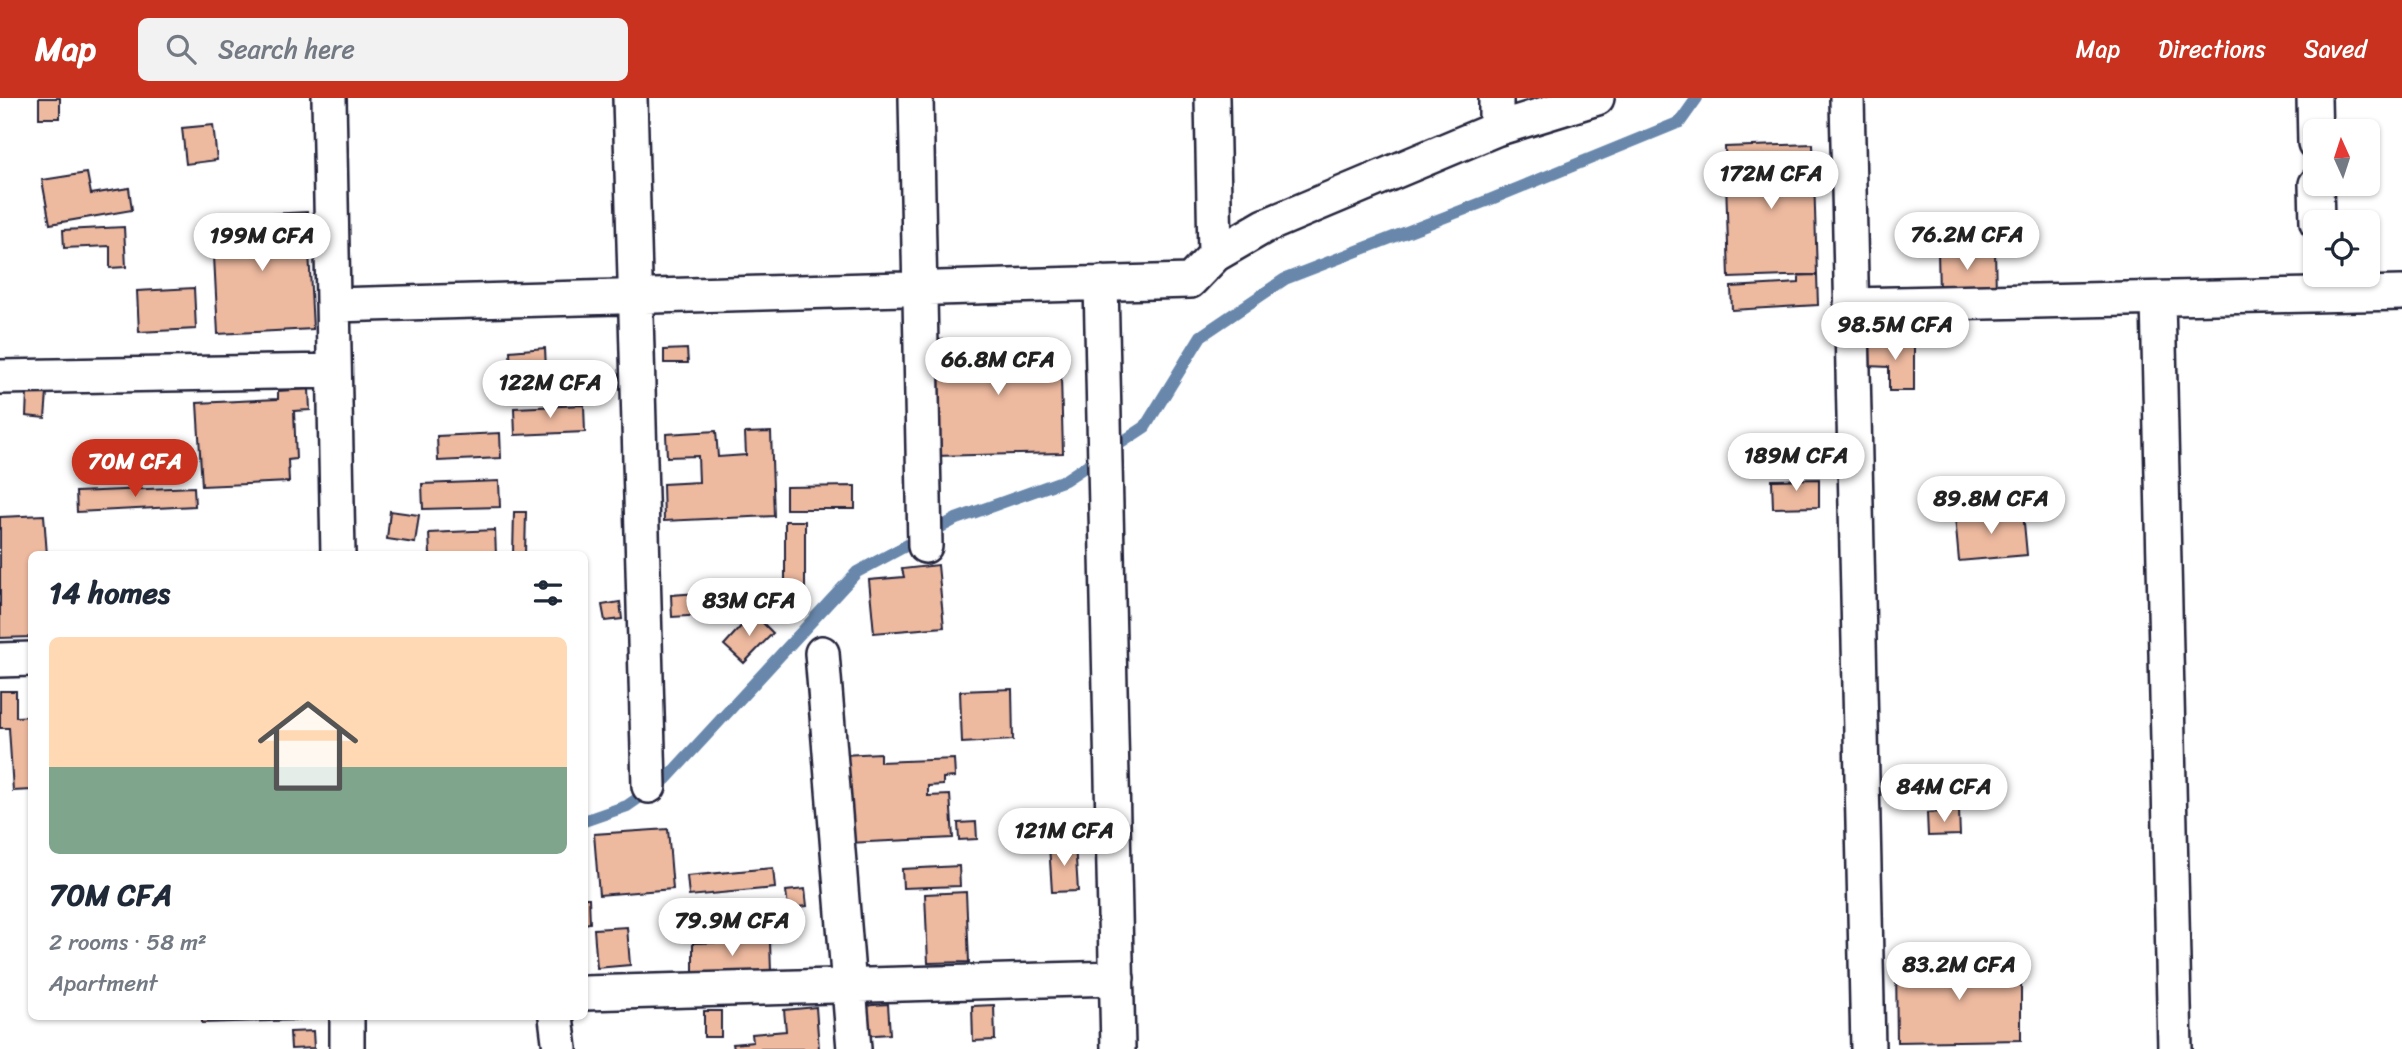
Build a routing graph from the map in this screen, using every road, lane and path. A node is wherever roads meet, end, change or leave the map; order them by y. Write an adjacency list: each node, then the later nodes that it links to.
1 (329, 98): 18 (street)
2 (630, 98): 16 (street)
3 (916, 98): 14 (street)
4 (1212, 98): 10 (street)
5 (1597, 98): 8 (street)
6 (1847, 98): 19 (street)
7 (2314, 98): 9 (street)
8 (1496, 113): 10 (street)
9 (2314, 119)
10 (1214, 255): 11 (street)
11 (1101, 283): 14 (street); 28 (street)
12 (2303, 286): 17 (street)
13 (2339, 287): 15 (street)
14 (920, 288): 16 (street); 22 (street)
15 (2402, 293)
16 (635, 296): 18 (street); 27 (street)
17 (2158, 299): 19 (street); 38 (street)
18 (334, 305): 20 (street)
19 (1851, 305): 37 (street)
20 (334, 371): 21 (street); 23 (street)
21 (0, 377)
22 (925, 546)
23 (338, 551)
24 (822, 653): 29 (street)
25 (28, 659): 26 (street)
26 (0, 660)
27 (649, 786)
28 (1117, 978): 29 (street); 36 (street)
29 (849, 986): 30 (street); 35 (street)
30 (588, 993)
31 (347, 1020): 33 (street)
32 (556, 1020): 34 (street)
33 (347, 1049)
34 (559, 1049)
35 (854, 1049)
36 (1118, 1049)
37 (1868, 1049)
38 (2175, 1049)

